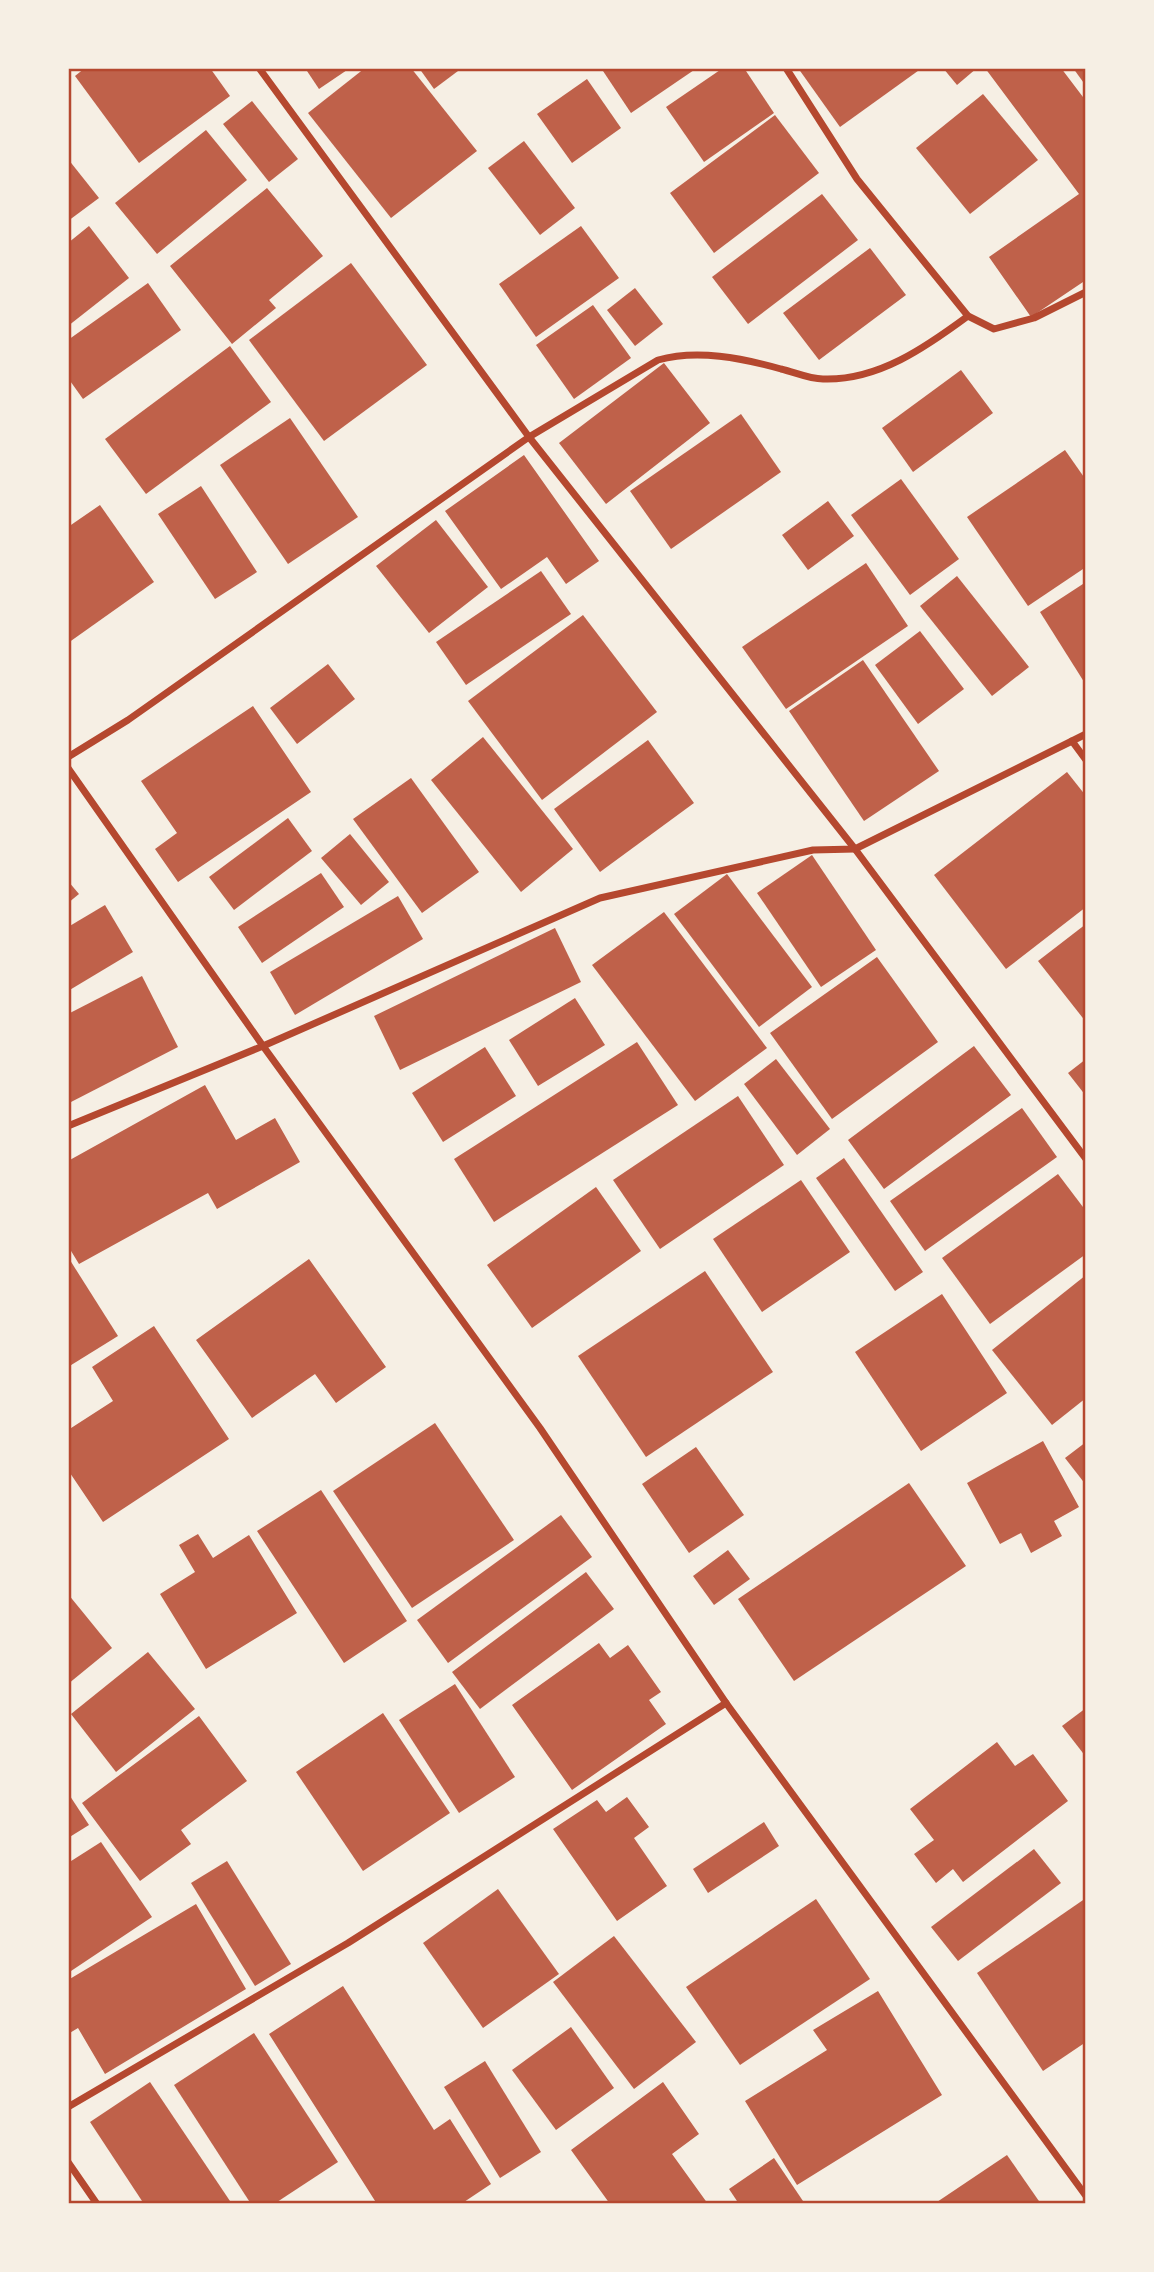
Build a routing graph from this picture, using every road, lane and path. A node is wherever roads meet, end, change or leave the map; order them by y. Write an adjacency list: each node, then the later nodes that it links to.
1 (259, 68): 5 (street)
2 (786, 68): 4 (street)
3 (1086, 292): 4 (street)
4 (968, 316): 5 (street)
5 (529, 437): 8 (street); 11 (street)
6 (1086, 734): 7 (street)
7 (1072, 741): 9 (street); 11 (street)
8 (68, 757)
9 (1086, 760)
10 (68, 768): 12 (street)
11 (855, 849): 12 (street); 14 (street)
12 (263, 1046): 13 (street); 15 (street)
13 (68, 1126)
14 (1086, 1159)
15 (726, 1703): 16 (street); 18 (street)
16 (68, 2108)
17 (68, 2162): 19 (street)
18 (1086, 2196)
19 (97, 2204)

